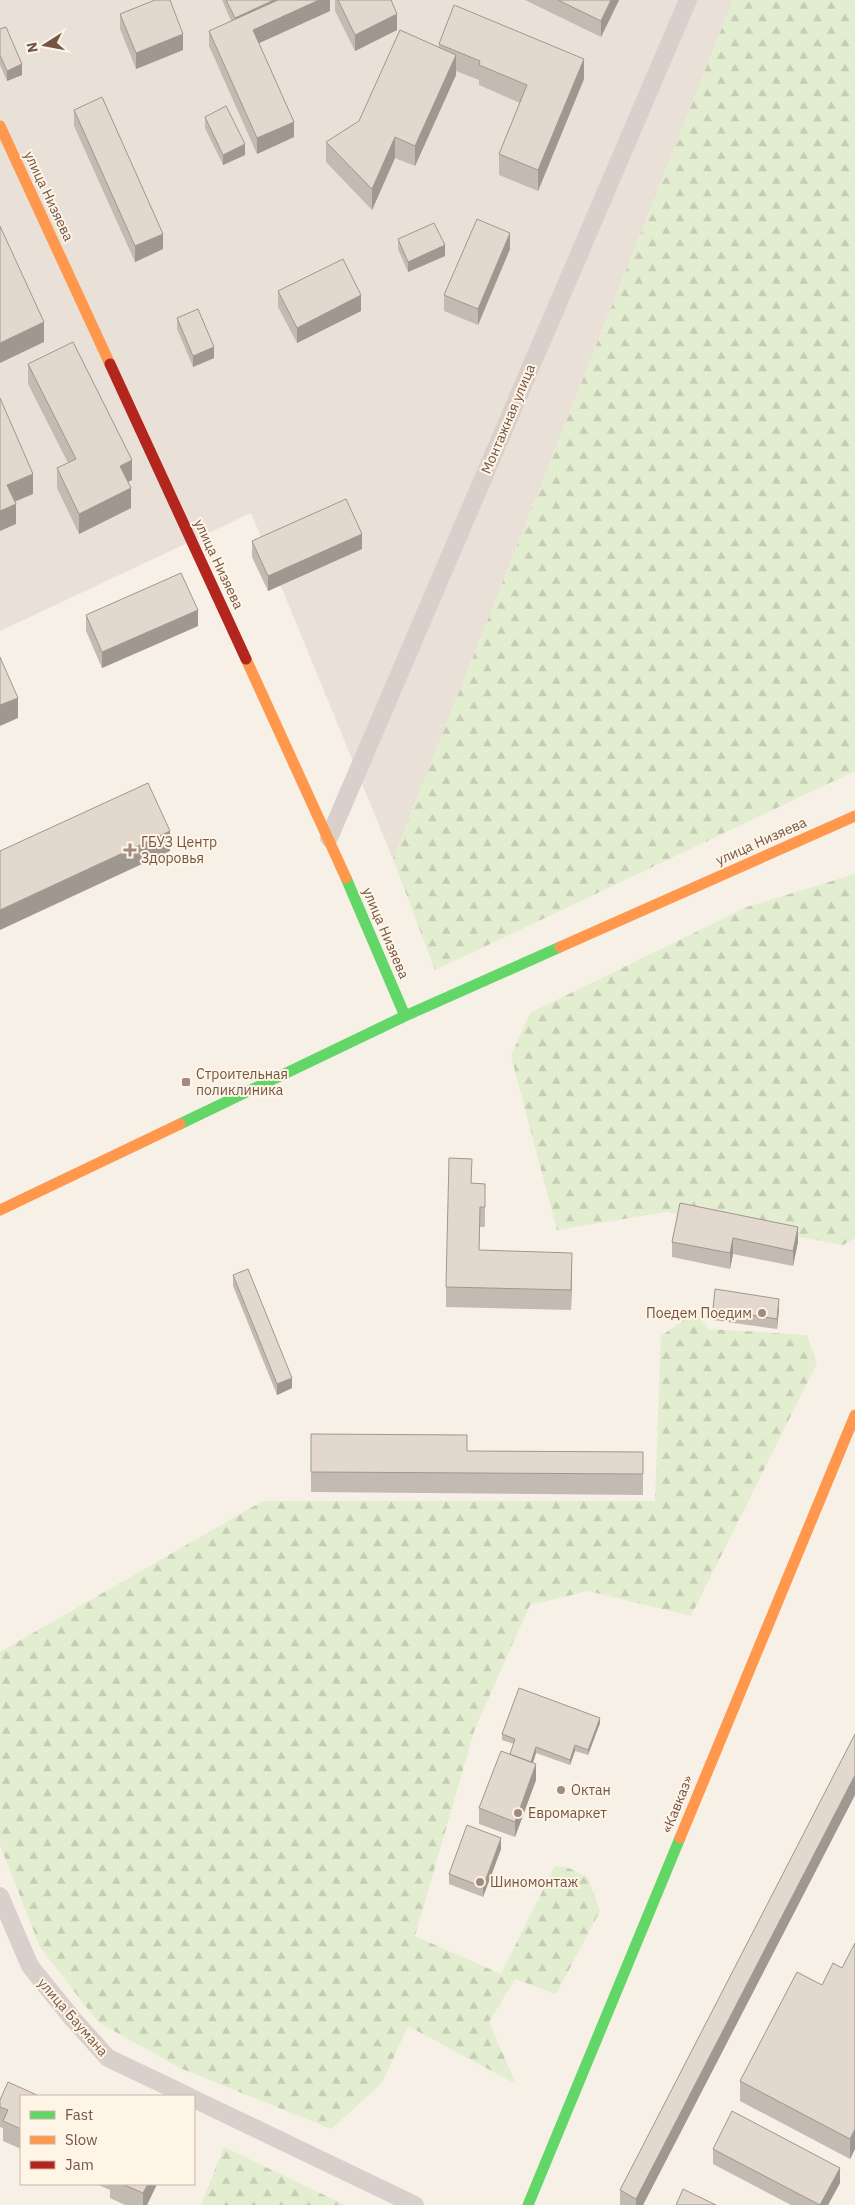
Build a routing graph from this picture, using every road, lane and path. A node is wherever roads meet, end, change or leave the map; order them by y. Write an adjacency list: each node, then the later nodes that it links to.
1 (688, 0): 4 (street, Монтажная улица)
2 (0, 126): 4 (main road, улица Низяева)
3 (855, 816): 5 (main road, улица Низяева)
4 (329, 838): 5 (main road, улица Низяева)
5 (405, 1016): 6 (main road, улица Низяева)
6 (0, 1210)
7 (855, 1415): 12 (main road, «Кавказ»)
8 (0, 1896): 9 (street, улица Баумана)
9 (186, 2095)
10 (195, 2099): 11 (street)
11 (415, 2205)
12 (528, 2205)

